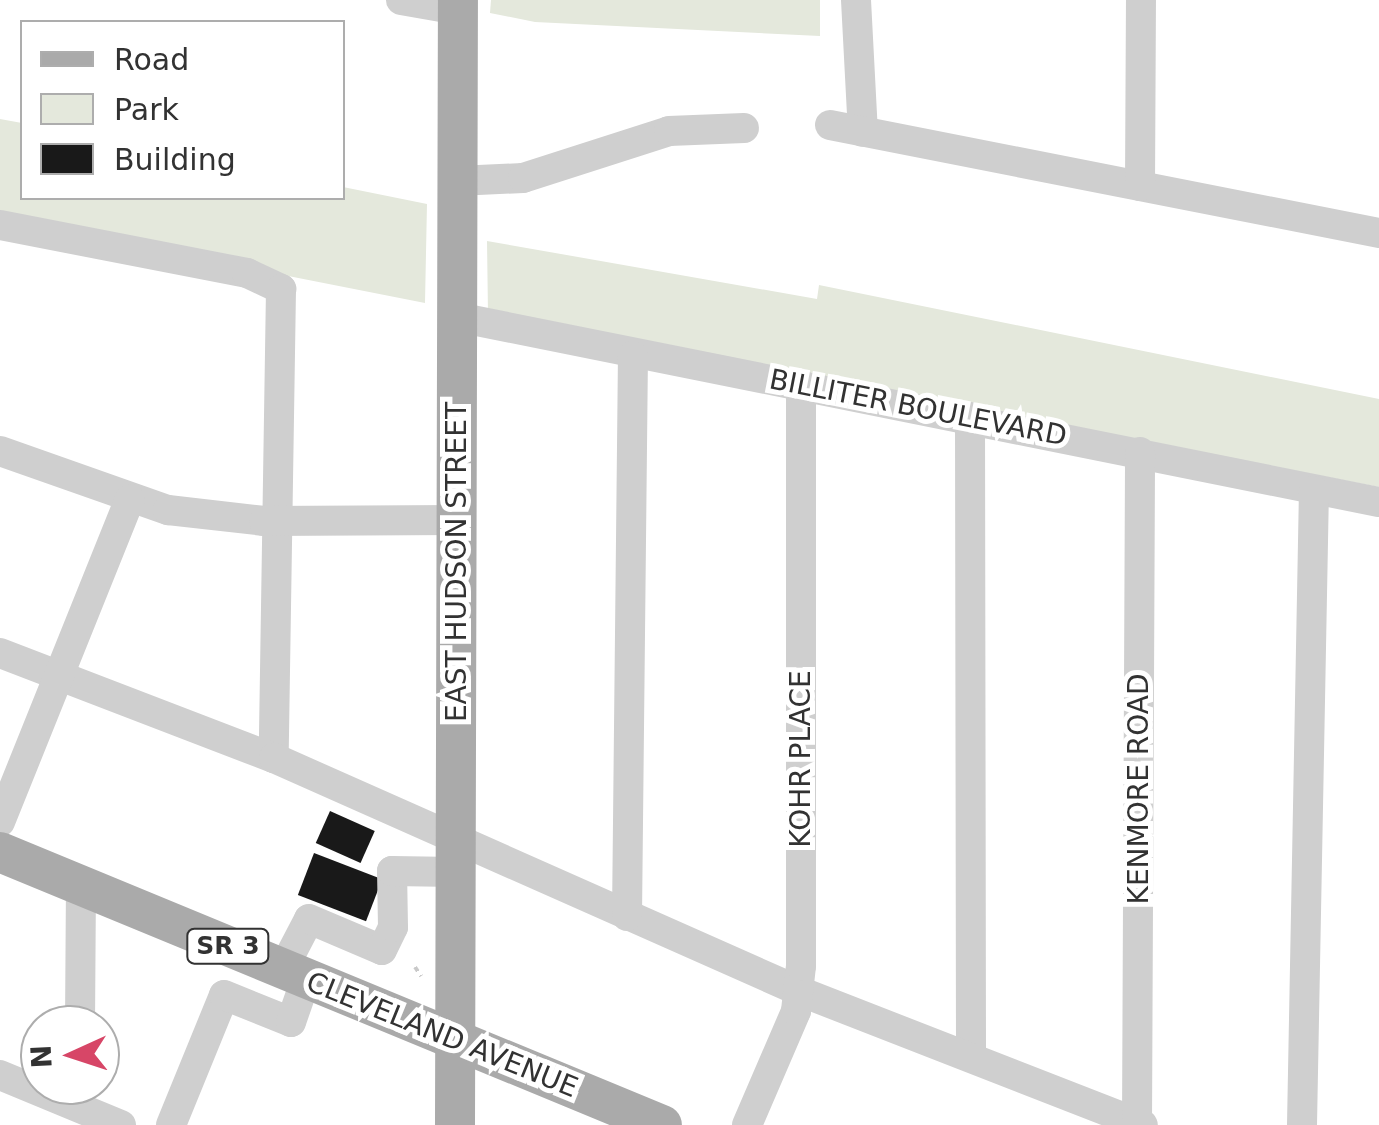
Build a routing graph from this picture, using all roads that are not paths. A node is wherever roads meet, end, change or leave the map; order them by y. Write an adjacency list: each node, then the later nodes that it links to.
1 (401, 0): 4 (street)
2 (856, 0): 7 (street)
3 (1141, 0): 9 (street)
4 (458, 5): 8 (main road, EAST HUDSON STREET)
5 (830, 125): 7 (street)
6 (744, 128): 8 (street)
7 (862, 132): 9 (street)
8 (457, 180): 12 (main road, EAST HUDSON STREET)
9 (1140, 186): 11 (street)
10 (0, 225): 22 (street)
11 (1379, 232)
12 (457, 317): 13 (street, BILLITER BOULEVARD); 21 (main road, EAST HUDSON STREET)
13 (633, 356): 14 (street, BILLITER BOULEVARD); 30 (street)
14 (802, 384): 15 (street, BILLITER BOULEVARD); 32 (street, KOHR PLACE)
15 (970, 417): 17 (street, BILLITER BOULEVARD); 35 (street)
16 (0, 451): 19 (street)
17 (1140, 452): 18 (street, BILLITER BOULEVARD); 38 (street, KENMORE ROAD)
18 (1314, 490): 20 (street, BILLITER BOULEVARD); 44 (street)
19 (130, 499): 22 (street); 24 (street)
20 (1379, 502)
21 (456, 520): 22 (street); 28 (main road, EAST HUDSON STREET)
22 (281, 521): 25 (street)
23 (0, 653): 24 (street)
24 (58, 676): 25 (street); 26 (street)
25 (274, 758): 28 (street)
26 (0, 822)
27 (0, 852): 29 (main road, CLEVELAND AVENUE / SR 3)
28 (456, 856): 30 (street); 31 (street); 34 (main road, EAST HUDSON STREET)
29 (81, 885): 31 (main road, CLEVELAND AVENUE / SR 3); 33 (street)
30 (627, 916): 32 (street)
31 (295, 974): 34 (main road, CLEVELAND AVENUE / SR 3); 40 (street)
32 (798, 990): 35 (street); 43 (street, KOHR PLACE)
33 (80, 1005)
34 (456, 1041): 41 (main road, EAST HUDSON STREET); 42 (main road, CLEVELAND AVENUE / SR 3)
35 (971, 1055): 38 (street)
36 (0, 1075): 37 (street)
37 (79, 1106): 39 (street)
38 (1139, 1124)
39 (121, 1125)
40 (171, 1125)
41 (456, 1125)
42 (662, 1125)
43 (748, 1125)
44 (1302, 1125)

